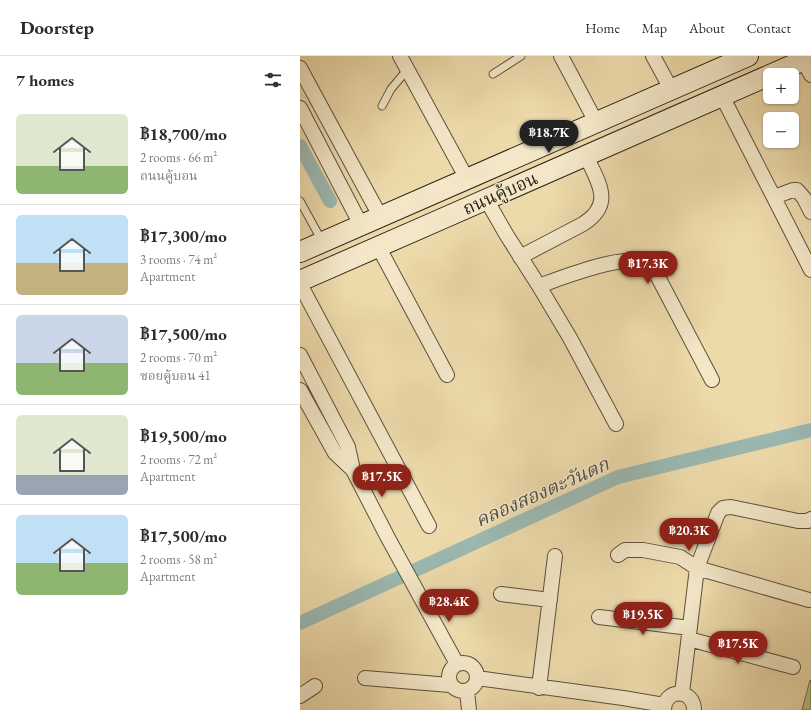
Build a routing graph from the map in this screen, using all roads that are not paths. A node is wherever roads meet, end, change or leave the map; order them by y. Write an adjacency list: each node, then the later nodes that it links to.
1 (400, 56): 8 (street)
2 (521, 56): 9 (lane)
3 (561, 56): 14 (street)
4 (653, 56): 10 (street)
5 (748, 56): 10 (main road, ถนนคู้บอน)
6 (808, 64): 11 (main road, ถนนคู้บอน)
7 (300, 68): 21 (street)
8 (407, 70): 12 (lane); 16 (street)
9 (494, 74)
10 (671, 90): 14 (main road, ถนนคู้บอน)
11 (722, 96): 15 (main road, ถนนคู้บอน); 17 (street)
12 (382, 106)
13 (300, 108): 22 (street)
14 (596, 122): 16 (main road, ถนนคู้บอน)
15 (586, 156): 18 (main road, ถนนคู้บอน); 26 (street)
16 (466, 179): 21 (main road, ถนนคู้บอน)
17 (774, 197): 20 (street); 27 (street)
18 (486, 199): 24 (main road, ถนนคู้บอน); 26 (street)
19 (300, 201): 23 (lane)
20 (811, 212)
21 (380, 216): 22 (main road, ถนนคู้บอน)
22 (361, 224): 23 (main road, ถนนคู้บอน)
23 (322, 242): 25 (main road, ถนนคู้บอน)
24 (378, 246): 28 (main road, ถนนคู้บอน); 31 (street)
25 (301, 249)
26 (520, 257): 29 (street)
27 (811, 270)
28 (300, 282): 37 (street)
29 (538, 286): 32 (street); 34 (street)
30 (300, 356): 35 (street)
31 (447, 375)
32 (712, 380)
33 (300, 390): 35 (street)
34 (616, 424)
35 (353, 470): 46 (street)
36 (811, 519): 40 (street)
37 (429, 526)
38 (618, 555): 40 (street)
39 (555, 556): 42 (street)
40 (697, 568): 43 (street); 45 (street)
41 (501, 594): 42 (street)
42 (550, 600): 52 (street)
43 (809, 600)
44 (599, 617): 45 (street)
45 (690, 634): 47 (street); 54 (street)
46 (457, 664): 49 (street); 50 (street)
47 (793, 667)
48 (365, 678): 50 (street)
49 (477, 678): 52 (street); 53 (street)
50 (450, 685): 53 (street)
51 (315, 686): 55 (street)
52 (539, 688): 56 (street)
53 (467, 691): 57 (street)
54 (682, 693): 56 (street); 58 (street)
55 (300, 696)
56 (664, 708)
57 (469, 710)
58 (694, 710)

